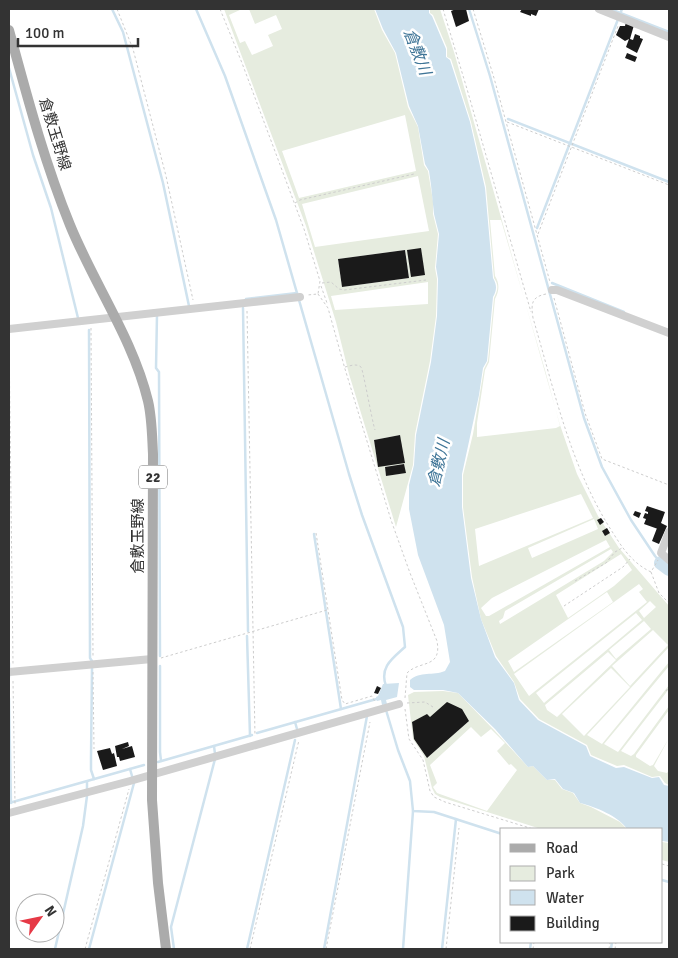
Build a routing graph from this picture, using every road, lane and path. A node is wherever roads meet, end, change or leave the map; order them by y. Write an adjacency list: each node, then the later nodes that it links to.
1 (117, 9): 21 (path)
2 (220, 9): 13 (path)
3 (443, 9): 23 (path)
4 (473, 9): 9 (path)
5 (598, 9): 6 (street)
6 (620, 17): 8 (street); 10 (path)
7 (9, 30): 24 (main road, 倉敷玉野線 / 22)
8 (669, 37)
9 (506, 121): 10 (path); 14 (path)
10 (571, 145): 12 (path); 14 (path)
11 (414, 174): 13 (path)
12 (669, 185)
13 (295, 204): 16 (path)
14 (537, 236): 17 (path)
15 (426, 280): 16 (path)
16 (320, 283): 18 (path); 22 (path)
17 (550, 292): 23 (path); 27 (street); 31 (path)
18 (318, 294): 19 (path); 22 (path)
19 (297, 297): 20 (street)
20 (247, 302): 24 (street); 43 (path)
21 (194, 304)
22 (327, 304): 29 (path)
23 (532, 312): 34 (path)
24 (114, 317): 25 (street); 44 (main road, 倉敷玉野線 / 22)
25 (90, 320): 26 (street); 45 (path)
26 (9, 329)
27 (669, 333)
28 (9, 335): 46 (path)
29 (344, 368): 30 (path); 50 (path)
30 (375, 430)
31 (669, 484)
32 (669, 532): 36 (street)
33 (316, 533): 42 (path)
34 (622, 548): 35 (path); 39 (path)
35 (630, 558): 38 (path); 41 (path)
36 (669, 560)
37 (657, 562): 38 (path)
38 (651, 572): 40 (path)
39 (575, 582)
40 (669, 603)
41 (564, 606)
42 (328, 610): 43 (path); 49 (path)
43 (252, 632): 44 (path); 54 (path)
44 (152, 659): 45 (street); 56 (main road, 倉敷玉野線 / 22)
45 (94, 664): 46 (street); 55 (path)
46 (11, 672): 58 (path)
47 (669, 687): 48 (path)
48 (666, 691)
49 (376, 703)
50 (399, 704): 51 (path); 52 (street); 61 (path)
51 (433, 707)
52 (372, 711): 53 (street); 65 (path)
53 (301, 732): 54 (street); 64 (path)
54 (259, 744): 56 (street)
55 (94, 749)
56 (152, 774): 57 (street); 63 (main road, 倉敷玉野線 / 22)
57 (132, 780): 59 (street); 62 (path)
58 (15, 805)
59 (9, 813)
60 (458, 828): 66 (path)
61 (530, 828)
62 (85, 949)
63 (166, 949)
64 (250, 949)
65 (326, 949)
66 (446, 949)

